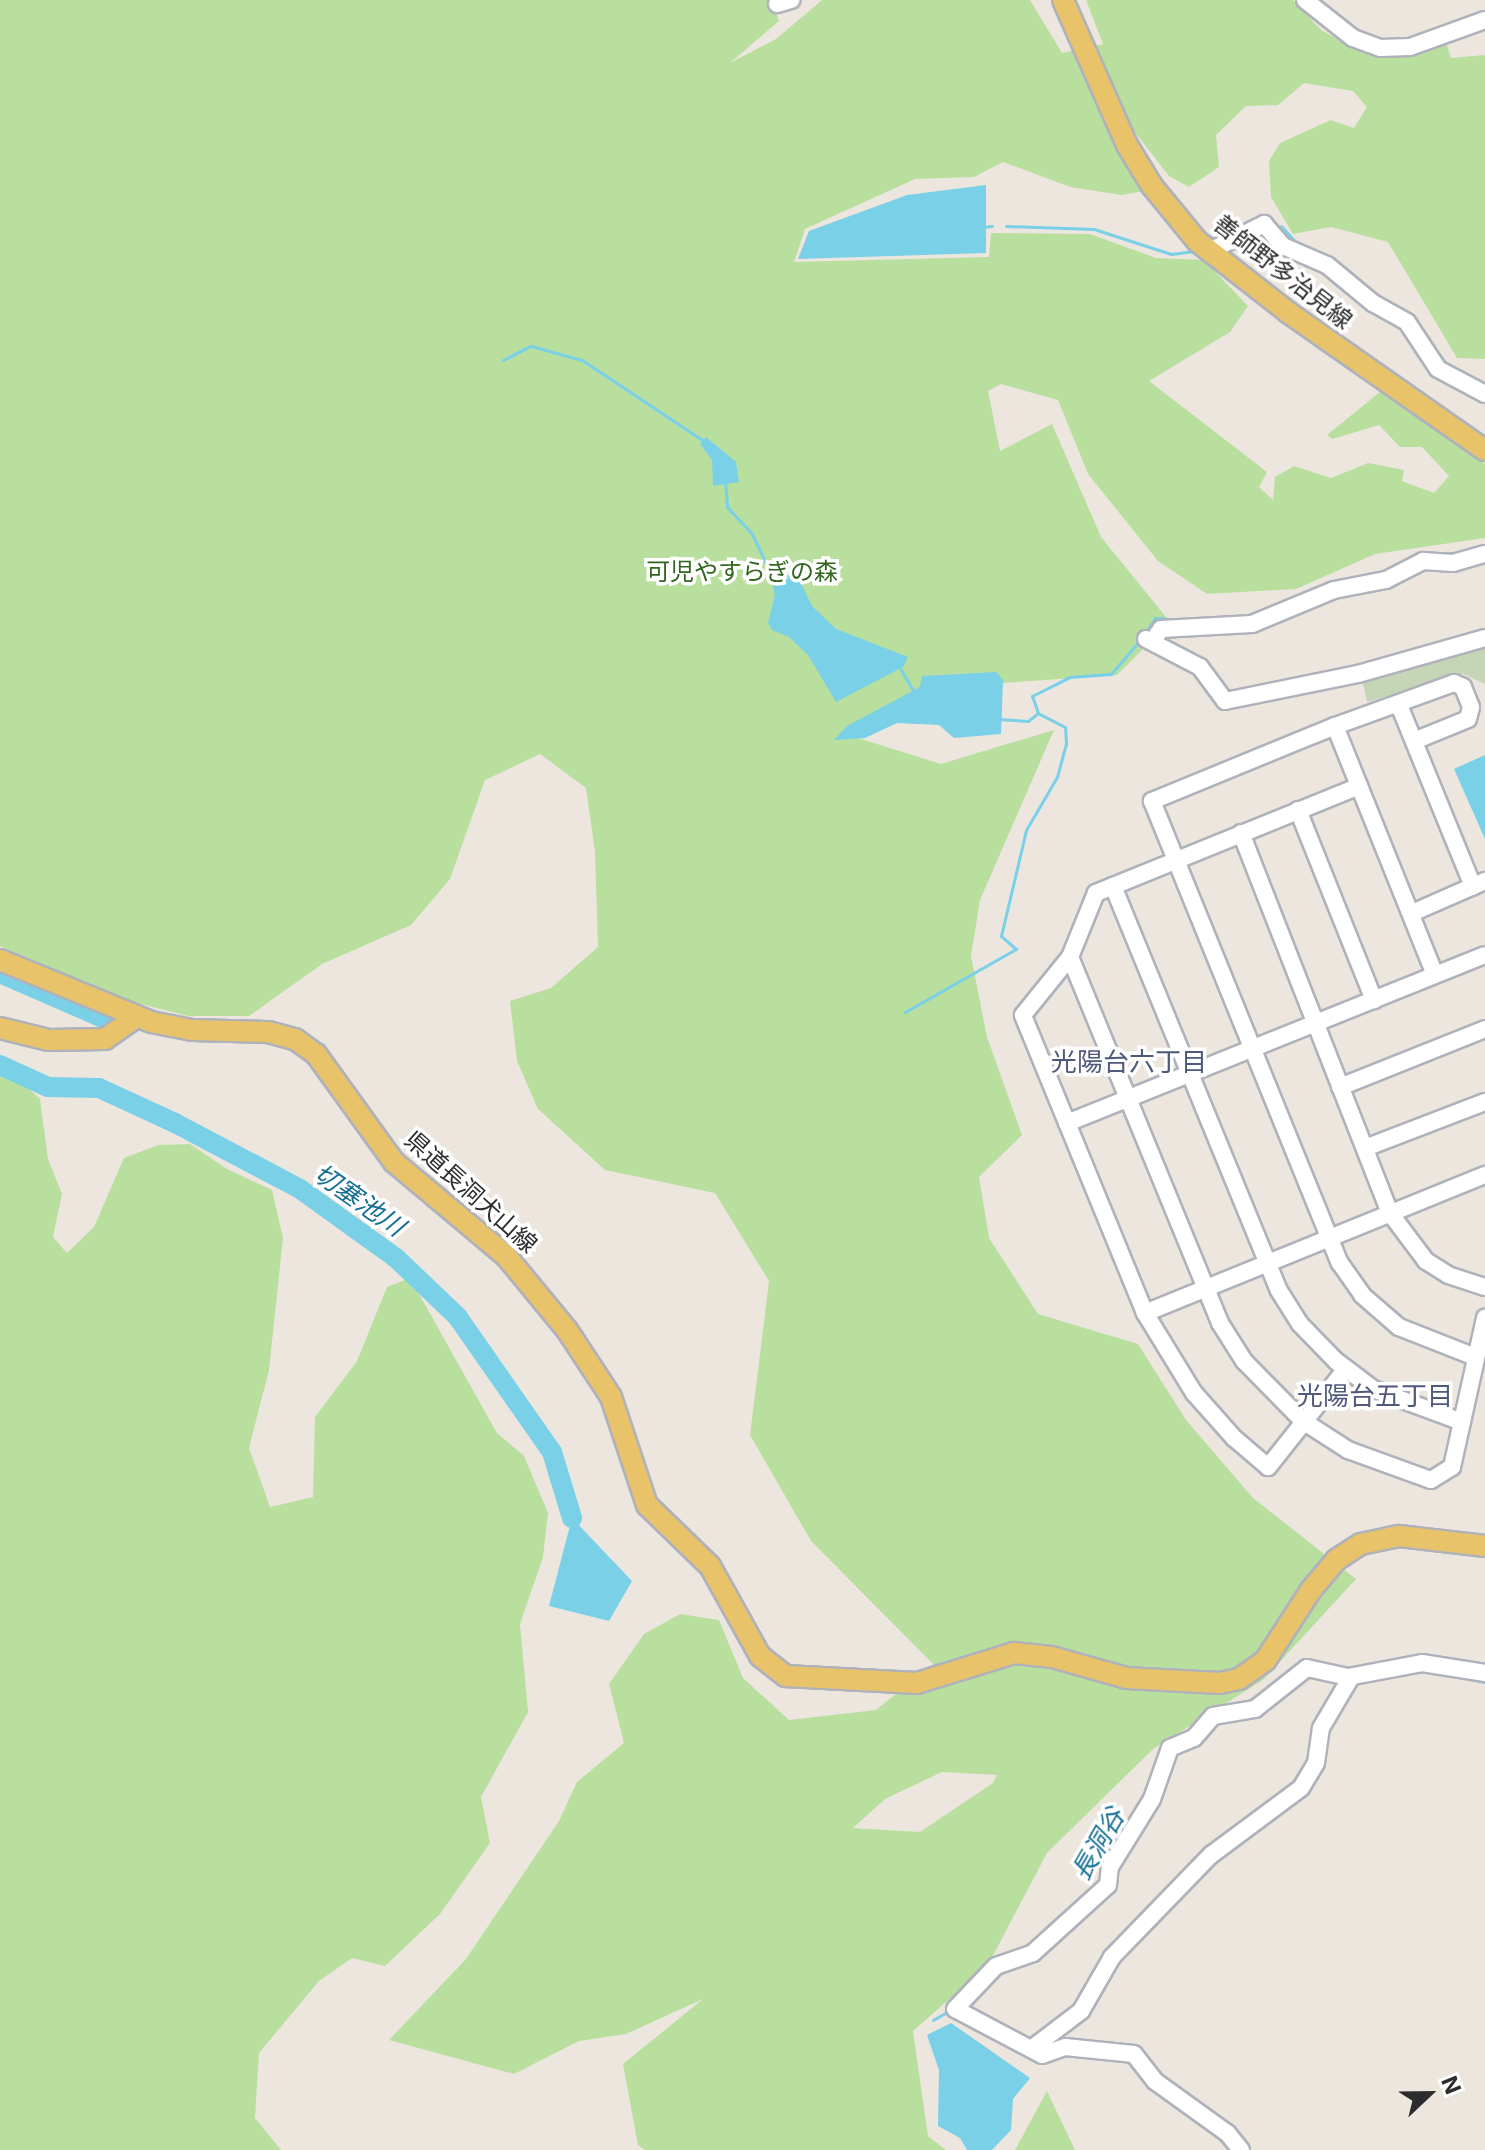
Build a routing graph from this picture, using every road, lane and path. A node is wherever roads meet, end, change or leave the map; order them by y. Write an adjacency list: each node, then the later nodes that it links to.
1 (1063, 0): 4 (main road, 善師野多治見線)
2 (1305, 0): 3 (street)
3 (1485, 20)
4 (1208, 252): 5 (street); 6 (main road, 善師野多治見線)
5 (1485, 394)
6 (1485, 450)
7 (1485, 554): 8 (street)
8 (1485, 638)
9 (1399, 705): 10 (street); 11 (street); 11 (street)
10 (1335, 726): 12 (street); 15 (street)
11 (1414, 741): 16 (street)
12 (1359, 786): 13 (street); 18 (street)
13 (1298, 810): 14 (street); 23 (street)
14 (1241, 833): 15 (street); 25 (street)
15 (1176, 859): 17 (street); 28 (street)
16 (1479, 884): 18 (street)
17 (1113, 886): 20 (street); 29 (street)
18 (1412, 913): 22 (street)
19 (1485, 955): 22 (street)
20 (1070, 957): 31 (street); 33 (street)
21 (0, 960): 24 (main road, 県道長洞犬山線)
22 (1435, 975): 23 (street)
23 (1374, 1000): 25 (street)
24 (137, 1017): 26 (main road); 47 (main road, 県道長洞犬山線)
25 (1313, 1025): 28 (street); 30 (street)
26 (0, 1028)
27 (1485, 1029): 30 (street)
28 (1253, 1050): 29 (street); 37 (street)
29 (1189, 1075): 31 (street); 38 (street)
30 (1340, 1087): 34 (street)
31 (1127, 1100): 33 (street); 40 (street)
32 (1485, 1102): 34 (street)
33 (1067, 1123): 41 (street)
34 (1365, 1148): 36 (street)
35 (1485, 1175): 36 (street)
36 (1390, 1213): 37 (street); 39 (street)
37 (1327, 1239): 38 (street); 43 (street)
38 (1267, 1263): 40 (street); 44 (street)
39 (1485, 1287)
40 (1205, 1288): 41 (street); 45 (street)
41 (1145, 1313): 45 (street)
42 (1485, 1318): 43 (street)
43 (1475, 1357): 46 (street)
44 (1345, 1370): 45 (street); 46 (street)
45 (1303, 1421): 46 (street)
46 (1462, 1422)
47 (1485, 1546)
48 (1485, 1673): 49 (street)
49 (1349, 1683): 50 (street); 50 (street)
50 (1031, 2049): 51 (street)
51 (1241, 2150)

